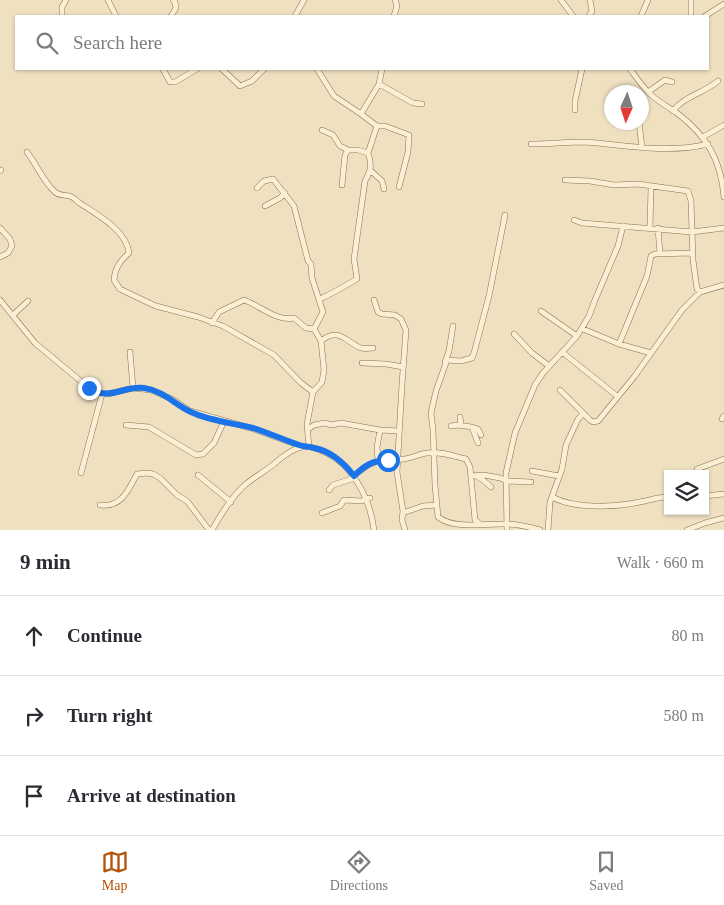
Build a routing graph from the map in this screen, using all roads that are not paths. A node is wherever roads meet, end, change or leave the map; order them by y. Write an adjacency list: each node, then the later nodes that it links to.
1 (66, 0): 11 (street)
2 (108, 0): 12 (street)
3 (173, 0): 13 (street)
4 (304, 0): 14 (street)
5 (395, 0): 15 (street)
6 (561, 0): 16 (street)
7 (590, 0): 17 (street)
8 (646, 0): 18 (street)
9 (691, 0): 19 (street)
10 (724, 5): 20 (street)
11 (62, 15)
12 (116, 15)
13 (172, 15)
14 (296, 15)
15 (394, 15)
16 (572, 15)
17 (590, 15)
18 (641, 15)
19 (691, 15)
20 (707, 15)
21 (164, 70): 22 (street)
22 (195, 70)
23 (223, 70): 24 (street)
24 (263, 70)
25 (318, 70): 38 (street)
26 (382, 70): 31 (street)
27 (582, 70): 36 (street)
28 (631, 70): 32 (street)
29 (718, 80): 37 (street)
30 (672, 82): 33 (street)
31 (379, 84): 35 (street); 38 (street)
32 (643, 85)
33 (649, 91)
34 (649, 93): 37 (street)
35 (422, 104)
36 (575, 110)
37 (673, 111): 43 (street)
38 (361, 114): 40 (street)
39 (724, 125): 43 (street)
40 (377, 126): 49 (street); 55 (street)
41 (322, 130): 47 (street)
42 (640, 130): 46 (street)
43 (703, 137): 45 (street)
44 (531, 144): 46 (street)
45 (708, 144): 46 (street); 51 (street)
46 (642, 148)
47 (348, 150): 49 (street); 53 (street)
48 (27, 152): 80 (street)
49 (368, 153): 50 (street)
50 (371, 171): 57 (street); 74 (street)
51 (722, 173): 59 (street)
52 (565, 180): 54 (street)
53 (342, 185)
54 (651, 186): 64 (street); 68 (street)
55 (399, 187)
56 (257, 188): 58 (street)
57 (384, 189)
58 (285, 193): 60 (street); 74 (street)
59 (724, 197)
60 (265, 206)
61 (505, 215): 93 (street)
62 (574, 220): 63 (street)
63 (623, 226): 64 (street); 83 (street)
64 (650, 227): 66 (street)
65 (0, 228): 71 (street)
66 (658, 228): 68 (street); 70 (street)
67 (724, 228): 68 (street)
68 (692, 232): 69 (street)
69 (692, 253): 70 (street); 73 (street)
70 (660, 254): 87 (street)
71 (0, 257)
72 (724, 284): 73 (street)
73 (700, 292): 91 (street)
74 (320, 299): 82 (street)
75 (0, 300): 79 (street)
76 (374, 300): 95 (street)
77 (28, 301): 79 (street)
78 (541, 311): 85 (street)
79 (13, 315): 99 (street)
80 (212, 323): 82 (street); 98 (street)
81 (453, 326): 93 (street)
82 (314, 329): 86 (street)
83 (582, 329): 85 (street); 87 (street)
84 (514, 334): 94 (street)
85 (577, 336): 90 (street)
86 (321, 341): 88 (street); 98 (street)
87 (619, 344): 91 (street)
88 (373, 348)
89 (130, 352): 96 (street)
90 (562, 352): 94 (street); 100 (street)
91 (651, 353): 100 (street)
92 (362, 363): 95 (street)
93 (444, 365): 114 (street)
94 (549, 366): 125 (street)
95 (403, 367): 110 (street)
96 (133, 388): 99 (street); 103 (street)
97 (560, 390): 101 (street)
98 (312, 392): 108 (street)
99 (102, 394): 120 (street)
100 (617, 396): 101 (street)
101 (583, 414): 123 (street)
102 (460, 417): 105 (street)
103 (224, 422): 104 (street); 113 (street)
104 (126, 425)
105 (461, 425): 106 (street); 107 (street)
106 (452, 426)
107 (472, 427): 111 (street); 112 (street)
108 (307, 430): 109 (street); 113 (street)
109 (380, 430): 110 (street); 116 (street)
110 (399, 431): 117 (street)
111 (482, 435)
112 (478, 443)
113 (306, 447): 124 (street); 134 (street)
114 (433, 452): 117 (street); 122 (street); 140 (street)
115 (724, 459): 118 (street)
116 (378, 460): 117 (street); 124 (street)
117 (399, 460): 138 (street)
118 (697, 469)
119 (532, 471): 123 (street)
120 (81, 473)
121 (198, 475): 134 (street)
122 (473, 476): 125 (street); 127 (street); 140 (street)
123 (559, 476): 131 (street)
124 (354, 477): 128 (street); 133 (street)
125 (507, 482): 126 (street); 141 (street)
126 (531, 482)
127 (491, 487)
128 (329, 490)
129 (724, 494): 130 (street)
130 (709, 496)
131 (552, 497): 132 (street); 146 (street)
132 (664, 497)
133 (367, 499): 137 (street); 143 (street)
134 (231, 502): 142 (street)
135 (100, 505): 142 (street)
136 (436, 506): 138 (street)
137 (322, 513)
138 (403, 513): 144 (street)
139 (724, 518): 147 (street)
140 (481, 524): 141 (street)
141 (507, 527): 145 (street)
142 (211, 530)
143 (374, 530)
144 (405, 530)
145 (540, 530)
146 (548, 530)
147 (687, 530)

